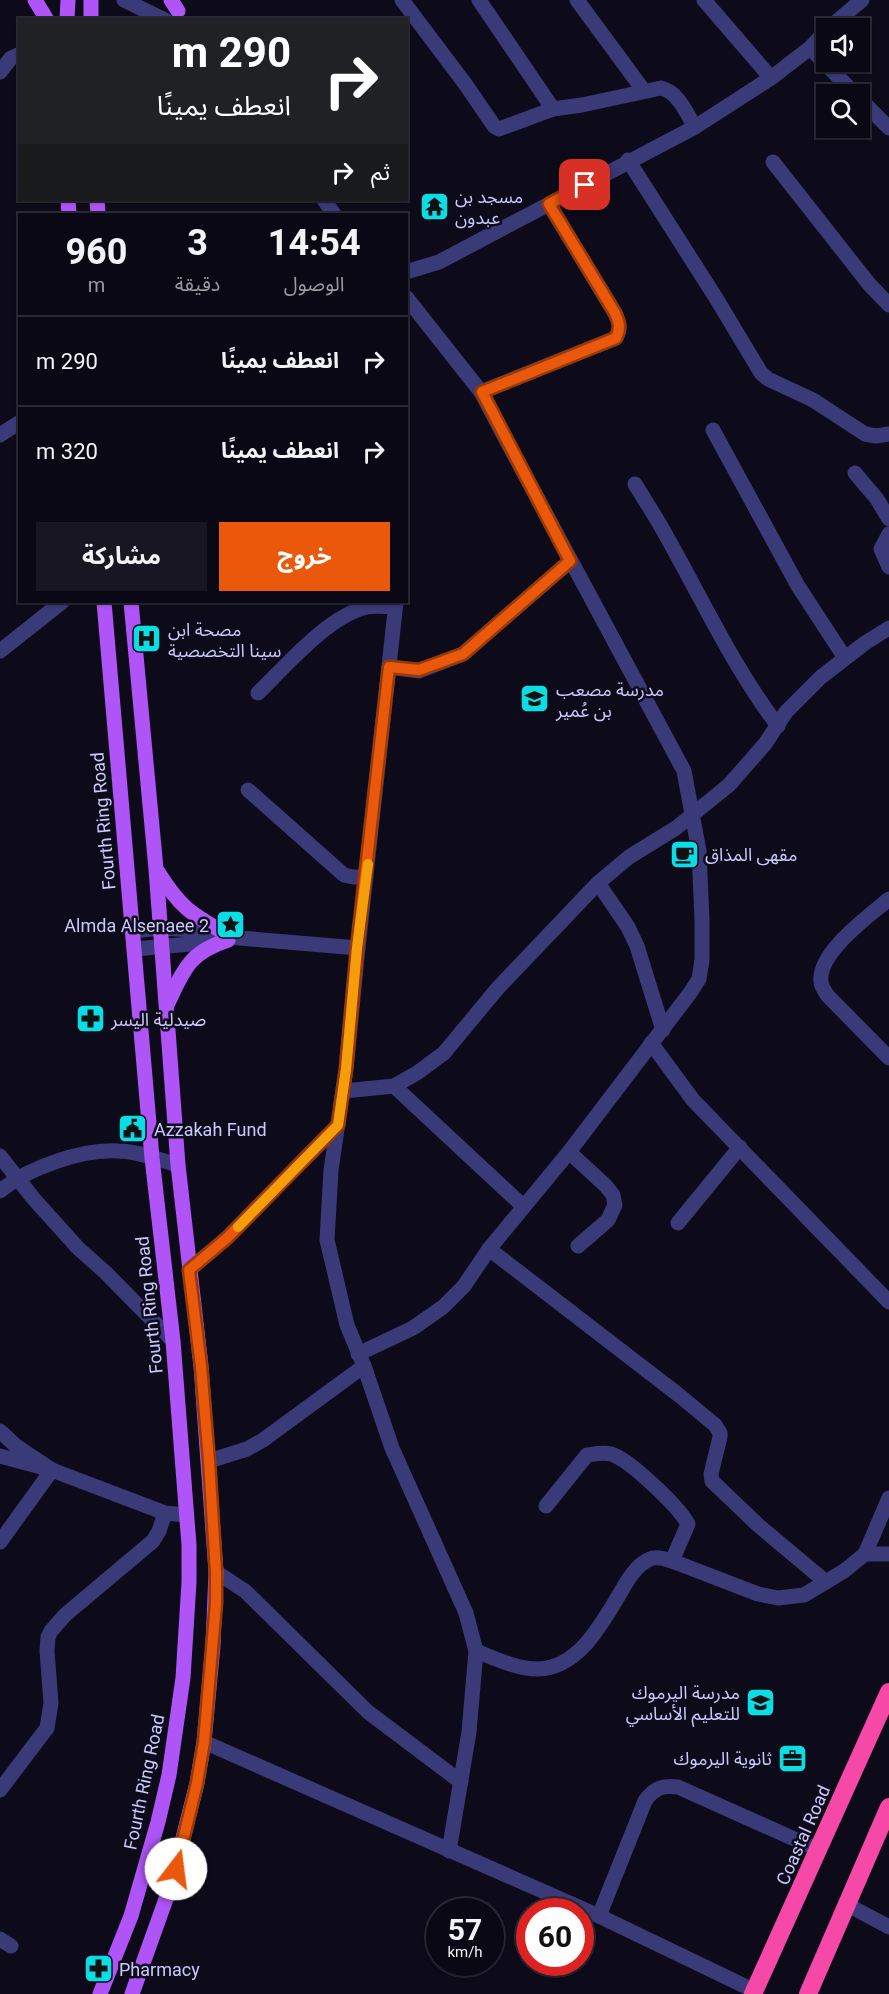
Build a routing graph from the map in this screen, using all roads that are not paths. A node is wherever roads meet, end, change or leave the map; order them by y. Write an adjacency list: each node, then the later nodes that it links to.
1 (35, 0): 12 (main road)
2 (68, 0): 13 (main road)
3 (91, 0): 14 (main road)
4 (124, 0): 11 (street)
5 (162, 0): 11 (street)
6 (402, 0): 23 (street)
7 (479, 0): 23 (street)
8 (577, 0): 22 (street)
9 (704, 0): 20 (street)
10 (862, 0): 15 (street)
11 (174, 12)
12 (46, 18)
13 (67, 18)
14 (91, 18)
15 (842, 18)
16 (816, 42): 17 (street)
17 (810, 48): 20 (street); 21 (street)
18 (18, 55): 19 (street)
19 (0, 72)
20 (771, 78): 25 (street)
21 (845, 84)
22 (644, 91): 23 (street); 25 (street)
23 (553, 109)
24 (870, 109): 26 (street)
25 (695, 127): 27 (street)
26 (889, 128)
27 (628, 160): 29 (street); 36 (street)
28 (773, 162): 32 (street)
29 (549, 204): 30 (street); 33 (street)
30 (408, 271)
31 (408, 300): 33 (street)
32 (889, 305)
33 (482, 392): 42 (street)
34 (18, 423): 37 (street)
35 (713, 430): 50 (street)
36 (889, 434)
37 (0, 435)
38 (855, 473): 40 (street)
39 (635, 484): 53 (street)
40 (889, 519)
41 (889, 534): 43 (street)
42 (570, 561): 51 (street); 55 (street)
43 (889, 567)
44 (61, 603): 49 (street)
45 (104, 603): 61 (main road, Fourth Ring Road)
46 (131, 603): 56 (main road)
47 (396, 604): 51 (street); 52 (street)
48 (889, 628): 50 (street)
49 (0, 651)
50 (845, 658): 53 (street)
51 (389, 667): 57 (street)
52 (258, 693)
53 (778, 726): 55 (street)
54 (248, 790): 57 (street)
55 (693, 816): 58 (street); 67 (street)
56 (156, 869): 60 (main road); 62 (main road)
57 (366, 877): 64 (street)
58 (598, 883): 67 (street); 70 (street)
59 (889, 899): 69 (street)
60 (160, 928): 61 (street); 62 (street); 63 (main road)
61 (133, 931): 65 (main road, Fourth Ring Road)
62 (232, 938): 63 (street); 64 (street); 66 (main road)
63 (162, 947): 65 (street); 66 (main road)
64 (357, 948): 71 (street)
65 (135, 949): 76 (main road, Fourth Ring Road)
66 (167, 1005): 77 (main road)
67 (663, 1030): 68 (street)
68 (651, 1043): 73 (street); 74 (street)
69 (889, 1058)
70 (394, 1086): 71 (street); 80 (street)
71 (344, 1091): 72 (street)
72 (338, 1125): 84 (street); 87 (street)
73 (740, 1147): 81 (street); 85 (street)
74 (569, 1152): 80 (street); 82 (street)
75 (0, 1156): 78 (street)
76 (152, 1158): 77 (street); 78 (street); 86 (main road, Fourth Ring Road)
77 (178, 1165): 84 (main road)
78 (18, 1178): 79 (street); 86 (street)
79 (0, 1191)
80 (523, 1206): 83 (street)
81 (678, 1223)
82 (578, 1246)
83 (489, 1249): 87 (street); 101 (street)
84 (189, 1270): 90 (main road)
85 (889, 1302)
86 (174, 1341): 95 (main road, Fourth Ring Road)
87 (361, 1360): 90 (street); 102 (street)
88 (0, 1431): 91 (street)
89 (0, 1456): 91 (street)
90 (209, 1461): 100 (main road)
91 (52, 1470): 94 (street); 96 (street)
92 (889, 1497): 97 (street)
93 (546, 1506): 99 (street)
94 (165, 1513): 95 (street); 106 (street)
95 (186, 1515): 114 (main road, Fourth Ring Road)
96 (0, 1542)
97 (865, 1554): 98 (street); 101 (street)
98 (889, 1554)
99 (672, 1561): 101 (street); 102 (street)
100 (216, 1572): 104 (main road); 105 (street)
101 (826, 1582)
102 (476, 1652): 105 (street)
103 (889, 1692): 108 (highway, Coastal Road)
104 (204, 1742): 109 (street); 115 (main road)
105 (461, 1782): 109 (street)
106 (0, 1790)
107 (889, 1807): 110 (highway)
108 (819, 1850): 111 (street); 113 (highway, Coastal Road)
109 (449, 1851): 111 (street)
110 (846, 1904): 112 (street); 116 (highway)
111 (598, 1916): 113 (street)
112 (889, 1927)
113 (754, 1992)
114 (100, 1994)
115 (132, 1994)
116 (808, 1994)

